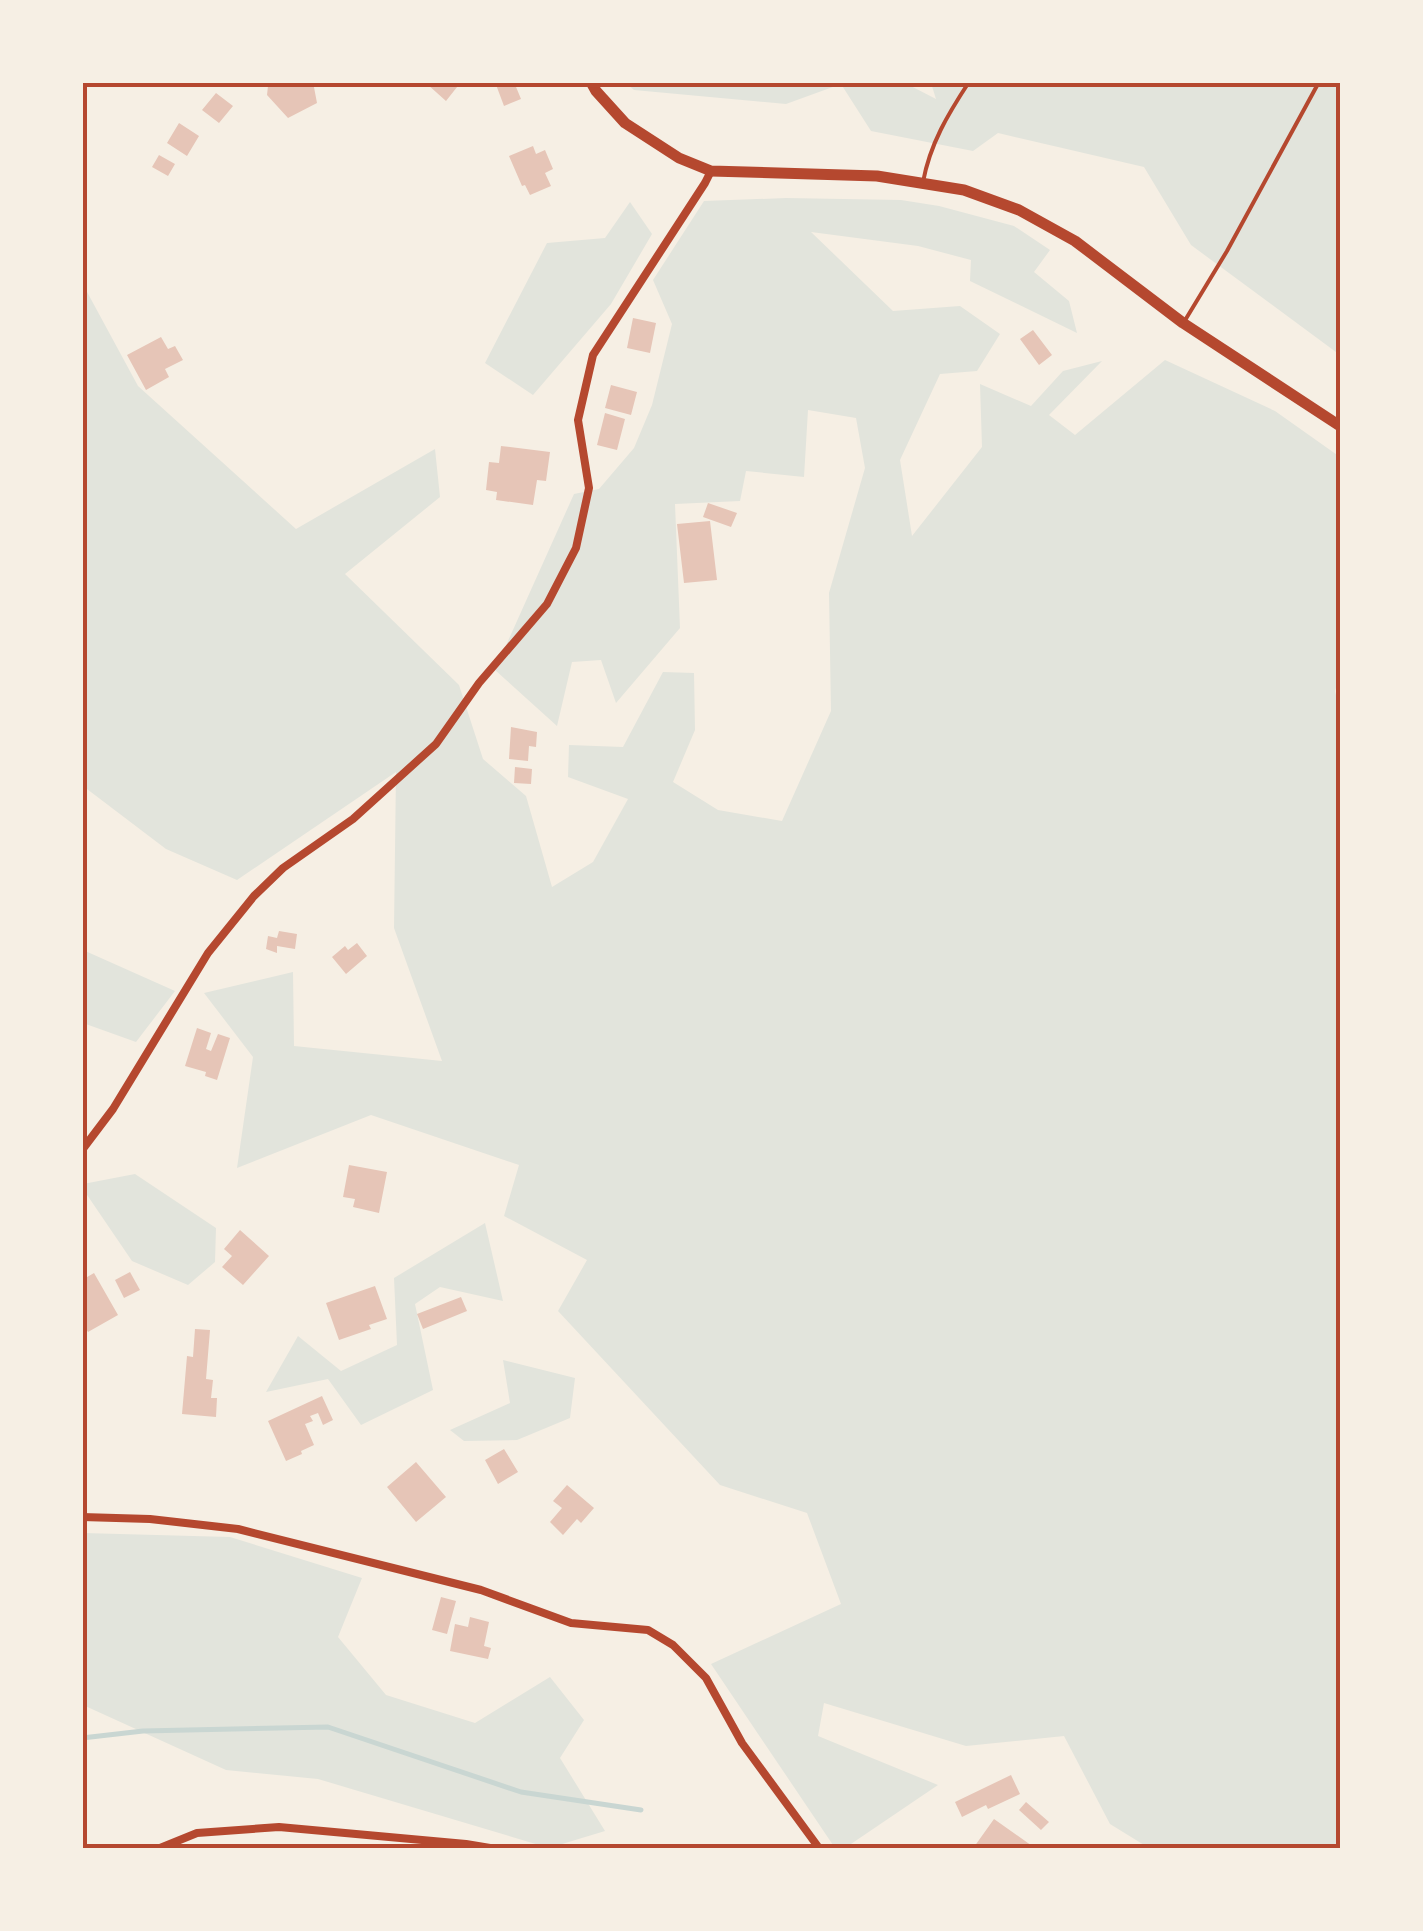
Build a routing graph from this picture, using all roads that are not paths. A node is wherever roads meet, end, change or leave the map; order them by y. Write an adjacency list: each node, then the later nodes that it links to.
1 (591, 82): 4 (main road)
2 (968, 82): 5 (lane)
3 (1319, 82): 6 (lane)
4 (711, 171): 5 (main road); 8 (street)
5 (923, 183): 6 (main road)
6 (1184, 322): 7 (main road)
7 (1340, 426)
8 (82, 1150)
9 (82, 1518): 12 (street)
10 (160, 1848): 11 (street)
11 (490, 1848)
12 (819, 1848)

